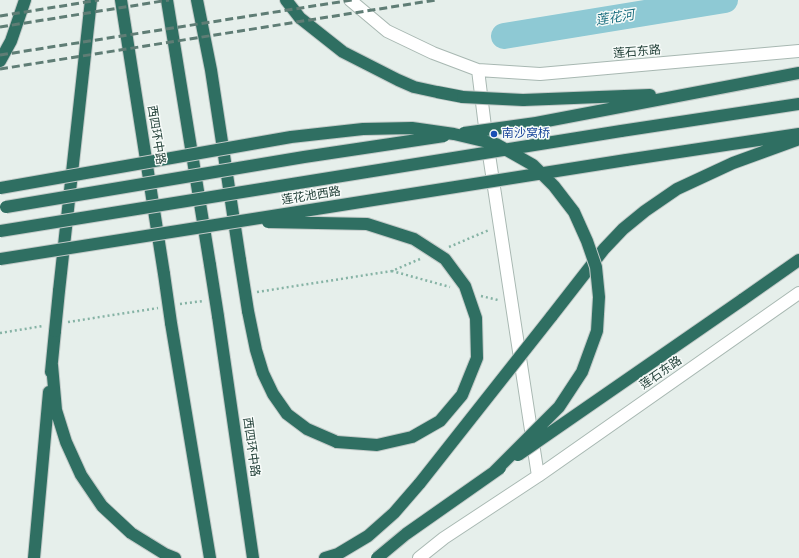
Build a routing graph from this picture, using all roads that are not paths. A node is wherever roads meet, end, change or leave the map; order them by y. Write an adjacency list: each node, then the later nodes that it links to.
1 (25, 0): 9 (highway)
2 (91, 0): 23 (highway, bridge)
3 (121, 0): 26 (highway, 西四环中路, bridge)
4 (167, 0): 27 (highway, 西四环中路, bridge)
5 (197, 0): 18 (highway, bridge)
6 (286, 0): 12 (highway, bridge)
7 (350, 0): 10 (street)
8 (799, 51): 10 (street, 莲石东路)
9 (0, 61)
10 (478, 70): 25 (street)
11 (799, 73): 12 (highway)
12 (691, 94): 17 (highway, bridge)
13 (799, 104): 19 (highway, 莲花池西路, bridge)
14 (799, 134): 18 (highway, 莲花池西路, bridge)
15 (799, 139): 30 (highway, bridge)
16 (0, 188): 24 (highway, bridge)
17 (0, 208)
18 (235, 222): 20 (highway, 莲花池西路, bridge)
19 (0, 231)
20 (0, 259)
21 (799, 260): 24 (highway, bridge)
22 (799, 293): 25 (street, 莲石东路)
23 (52, 365): 28 (highway); 29 (highway)
24 (494, 472): 31 (highway, bridge)
25 (538, 476): 32 (street)
26 (210, 557)
27 (252, 557)
28 (34, 558)
29 (175, 558)
30 (325, 558)
31 (377, 558)
32 (419, 558)

